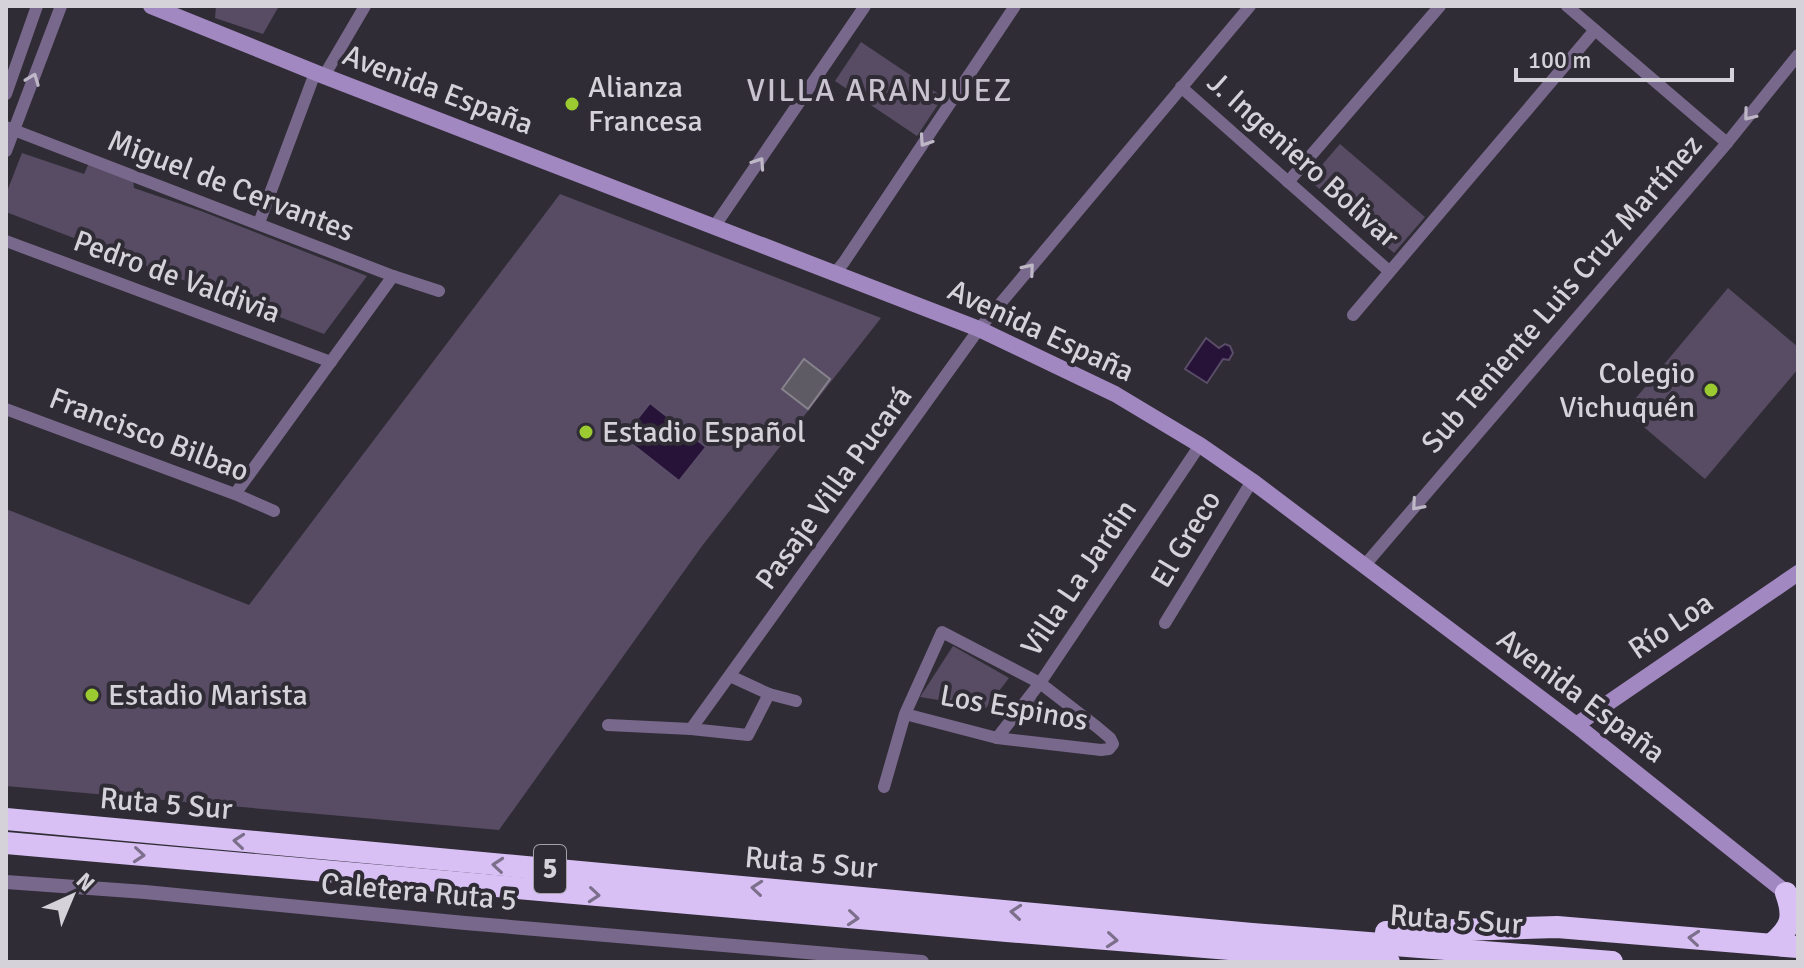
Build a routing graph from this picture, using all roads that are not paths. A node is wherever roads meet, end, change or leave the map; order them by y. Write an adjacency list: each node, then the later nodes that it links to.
1 (37, 6): 14 (street)
2 (61, 6): 15 (street, one-way to 2)
3 (151, 6): 12 (main road, Avenida España)
4 (365, 6): 12 (street)
5 (865, 6): 20 (street, one-way to 5)
6 (1015, 6): 23 (street, one-way to 23)
7 (1250, 6): 13 (street, Pasaje Villa Pucará)
8 (1440, 6): 18 (street)
9 (1567, 6): 10 (street)
10 (1595, 30): 16 (street); 22 (street)
11 (1798, 55): 16 (street, Sub Teniente Luis Cruz Martínez, one-way to 16)
12 (320, 74): 19 (street); 20 (main road, Avenida España)
13 (1181, 87): 18 (street, J. Ingeniero Bolivar); 27 (street, Pasaje Villa Pucará, one-way to 13)
14 (6, 94)
15 (10, 128): 17 (street); 19 (street, Miguel de Cervantes)
16 (1727, 143): 34 (street, Sub Teniente Luis Cruz Martínez, one-way to 34)
17 (6, 151)
18 (1288, 182): 22 (street, J. Ingeniero Bolivar)
19 (259, 223): 24 (street, Miguel de Cervantes)
20 (714, 227): 23 (main road, Avenida España)
21 (6, 241): 28 (street, Pedro de Valdivia)
22 (1389, 271): 26 (street)
23 (835, 273): 27 (main road, Avenida España)
24 (393, 276): 25 (street, Miguel de Cervantes); 28 (street)
25 (439, 291)
26 (1353, 315)
27 (979, 329): 30 (main road, Avenida España); 37 (street, Pasaje Villa Pucará)
28 (331, 362): 32 (street)
29 (6, 409): 32 (street, Francisco Bilbao)
30 (1200, 445): 31 (main road, Avenida España); 38 (street, Villa La Jardin)
31 (1252, 481): 34 (main road, Avenida España); 36 (street, El Greco)
32 (235, 494): 33 (street, Francisco Bilbao)
33 (274, 511)
34 (1364, 566): 43 (main road, Avenida España)
35 (1798, 573): 43 (main road, Río Loa)
36 (1165, 623)
37 (730, 676): 39 (street); 44 (street, Pasaje Villa Pucará)
38 (1040, 683): 41 (street); 45 (street, Villa La Jardin); 45 (street, Los Espinos)
39 (769, 694): 40 (street); 44 (street)
40 (796, 701)
41 (905, 714): 45 (street, Los Espinos); 46 (street)
42 (608, 725): 44 (street)
43 (1576, 725): 50 (main road, Avenida España)
44 (691, 729)
45 (997, 738)
46 (884, 787)
47 (6, 819): 51 (highway, Ruta 5 Sur / 5, one-way to 47)
48 (6, 843): 51 (highway, Ruta 5 Sur / 5, one-way to 51)
49 (6, 882): 54 (street, Caletera Ruta 5)
50 (1792, 898): 52 (highway)
51 (1259, 943): 52 (highway, one-way to 51); 55 (highway); 56 (highway, Ruta 5 Sur / 5); 57 (highway, Ruta 5 Sur / 5)
52 (1772, 944): 53 (highway)
53 (1798, 947)
54 (922, 962)
55 (1322, 962)
56 (1389, 962)
57 (1612, 962)

